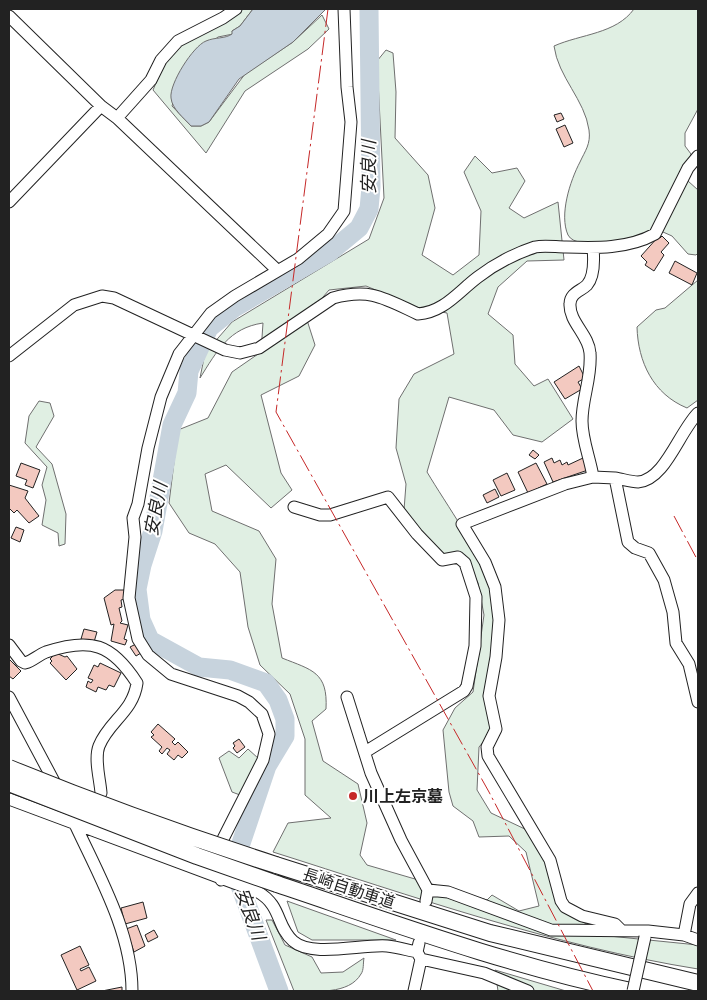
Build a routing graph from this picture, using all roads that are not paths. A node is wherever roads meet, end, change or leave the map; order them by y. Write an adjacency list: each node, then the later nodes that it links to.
1 (236, 9): 5 (street)
2 (344, 9): 9 (street)
3 (9, 16): 4 (street)
4 (101, 106): 5 (street); 7 (street)
5 (117, 118): 9 (street)
6 (698, 156): 8 (street)
7 (9, 202)
8 (593, 248): 10 (street); 13 (street)
9 (277, 270): 10 (street)
10 (192, 334): 11 (street); 26 (street)
11 (9, 356)
12 (698, 414): 14 (street)
13 (593, 477): 14 (street); 28 (street)
14 (614, 478): 19 (street)
15 (294, 507): 20 (street)
16 (9, 645): 23 (street)
17 (9, 697): 25 (street)
18 (347, 697): 20 (street)
19 (698, 702)
20 (365, 752): 28 (street)
21 (9, 768): 34 (highway, 長崎自動車道, bridge)
22 (9, 783): 33 (highway, 長崎自動車道, bridge)
23 (101, 793)
24 (9, 799): 25 (street)
25 (76, 826): 26 (street); 35 (street)
26 (221, 880): 32 (street)
27 (698, 892): 30 (street)
28 (621, 930): 29 (street)
29 (646, 934): 30 (street); 39 (street, bridge)
30 (684, 936): 31 (street)
31 (698, 940)
32 (419, 951): 36 (street); 37 (street)
33 (573, 979): 38 (highway); 39 (highway, 長崎自動車道)
34 (698, 983)
35 (132, 991)
36 (414, 991)
37 (528, 991)
38 (608, 991)
39 (632, 991)

